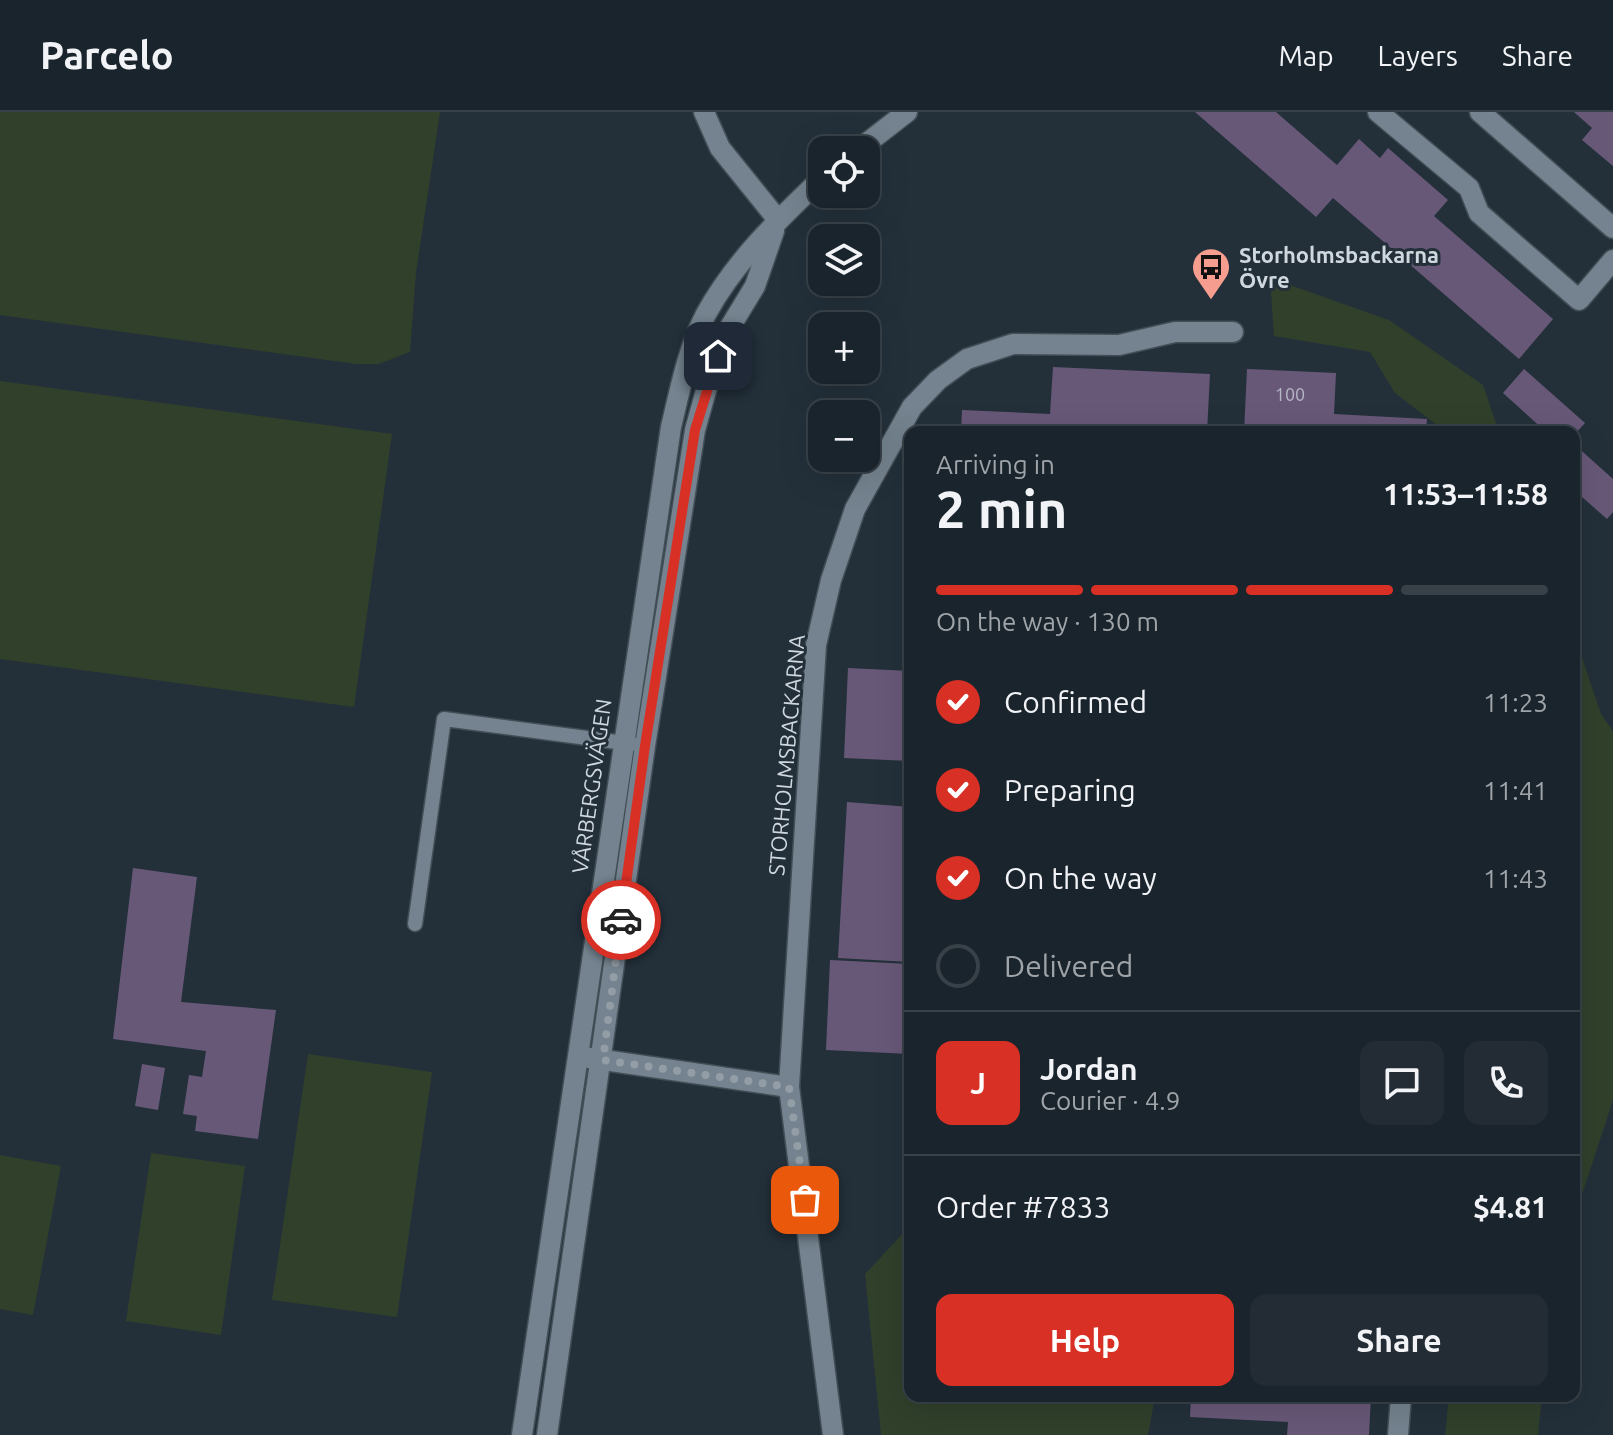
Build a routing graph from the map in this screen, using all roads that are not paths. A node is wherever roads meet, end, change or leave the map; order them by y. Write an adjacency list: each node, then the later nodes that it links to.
1 (704, 112): 7 (street)
2 (907, 112): 5 (street)
3 (1378, 112): 9 (street)
4 (1480, 112): 8 (street)
5 (876, 136)
6 (808, 191): 7 (street, VÅRBERGSVÄGEN)
7 (778, 220): 11 (street, VÅRBERGSVÄGEN); 12 (street, VÅRBERGSVÄGEN)
8 (1613, 228)
9 (1613, 260)
10 (1233, 332): 16 (street, STORHOLMSBACKARNA)
11 (622, 743): 12 (lane); 13 (lane); 14 (street, VÅRBERGSVÄGEN)
12 (645, 746): 15 (street, VÅRBERGSVÄGEN)
13 (415, 924)
14 (576, 1056): 15 (street); 18 (street, VÅRBERGSVÄGEN)
15 (603, 1060): 16 (street); 19 (street, VÅRBERGSVÄGEN)
16 (789, 1087): 20 (street, STORHOLMSBACKARNA)
17 (1401, 1402): 21 (street)
18 (522, 1435)
19 (547, 1435)
20 (833, 1435)
21 (1398, 1435)

